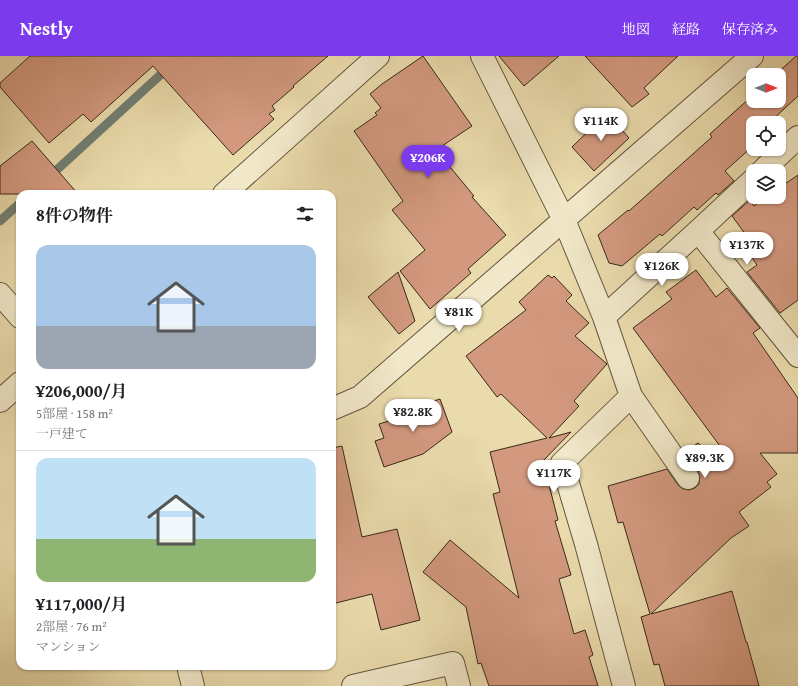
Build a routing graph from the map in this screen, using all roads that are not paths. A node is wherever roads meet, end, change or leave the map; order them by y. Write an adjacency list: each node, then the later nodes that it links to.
1 (378, 56): 7 (street)
2 (482, 56): 8 (street)
3 (752, 56): 8 (street)
4 (798, 137): 5 (street)
5 (769, 164)
6 (746, 186): 9 (street)
7 (228, 190)
8 (564, 220): 12 (street); 17 (street)
9 (698, 231): 12 (street); 13 (street)
10 (0, 294): 11 (street)
11 (16, 312)
12 (604, 317): 15 (street)
13 (798, 356)
14 (16, 387): 16 (street)
15 (631, 396): 18 (street); 23 (street)
16 (0, 401)
17 (336, 408)
18 (688, 478)
19 (189, 670): 20 (street)
20 (193, 686)
21 (353, 686): 22 (street)
22 (459, 686)
23 (624, 686)

